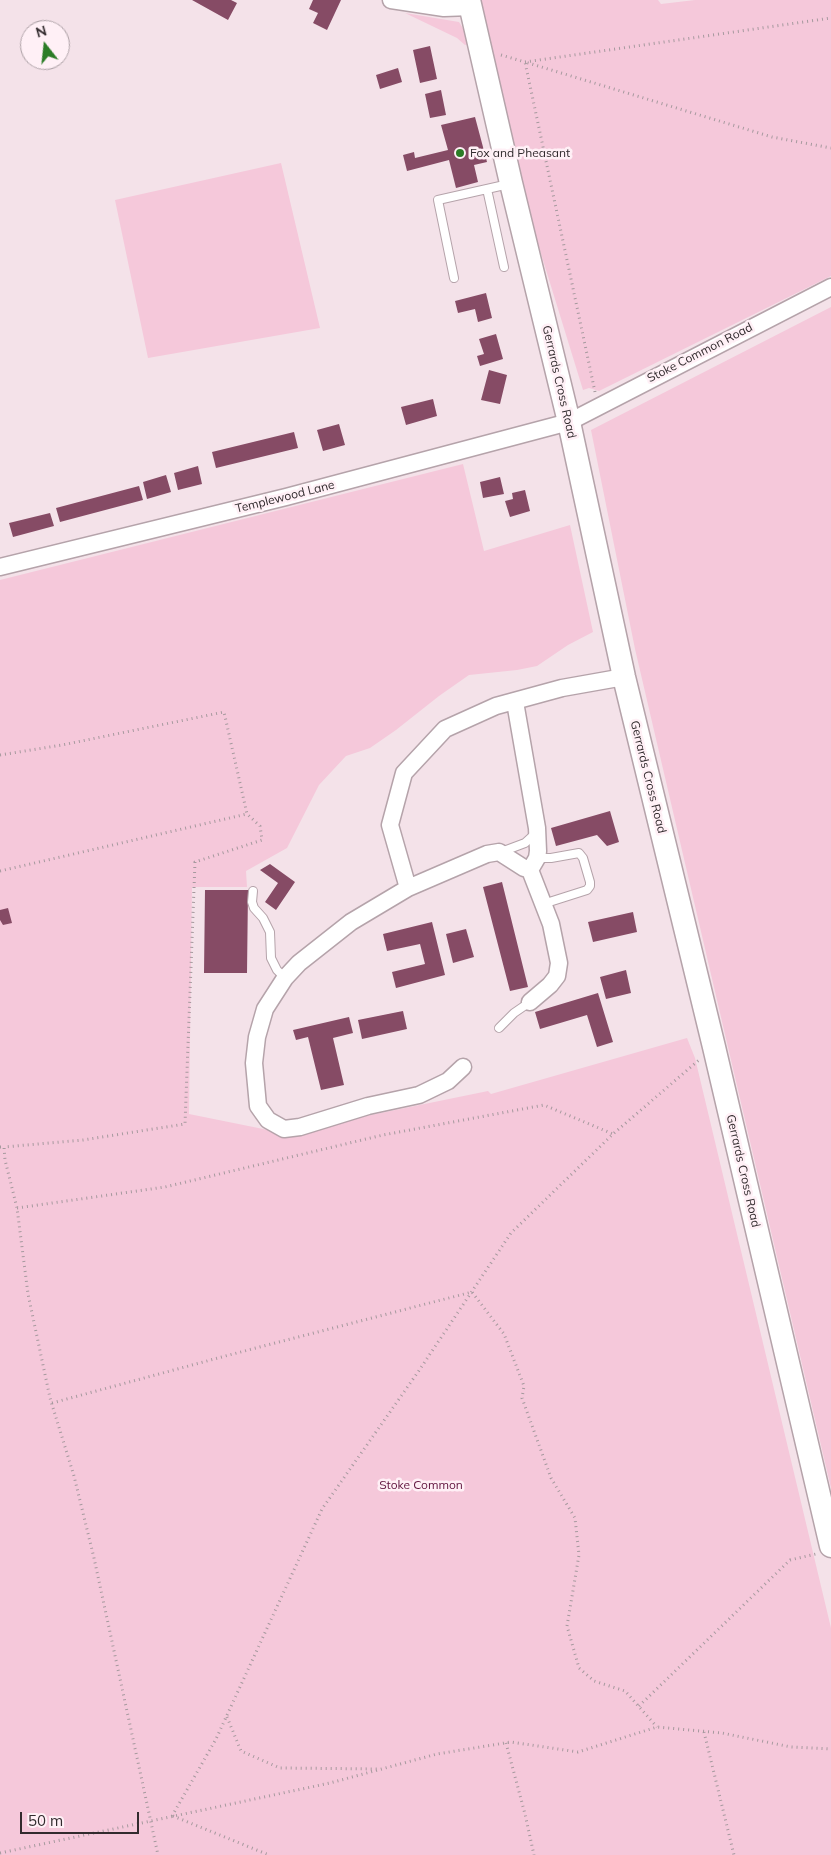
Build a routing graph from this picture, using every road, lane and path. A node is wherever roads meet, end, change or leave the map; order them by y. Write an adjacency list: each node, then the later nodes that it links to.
1 (391, 0): 2 (street)
2 (470, 4): 4 (main road, Gerrards Cross Road)
3 (831, 18): 5 (path)
4 (481, 50): 5 (path); 7 (main road, Gerrards Cross Road)
5 (525, 62): 6 (path); 12 (path)
6 (831, 148)
7 (511, 183): 8 (lane); 13 (main road, Gerrards Cross Road)
8 (487, 189): 9 (lane); 10 (lane)
9 (504, 267)
10 (454, 278)
11 (831, 287): 12 (street, Stoke Common Road)
12 (598, 405): 13 (street, Stoke Common Road)
13 (569, 422): 14 (street, Templewood Lane); 15 (main road, Gerrards Cross Road)
14 (0, 567)
15 (624, 677): 16 (street); 29 (main road, Gerrards Cross Road)
16 (515, 702): 19 (street); 23 (street)
17 (0, 755): 18 (path)
18 (247, 814): 22 (path); 32 (path)
19 (537, 831): 20 (lane); 21 (street)
20 (499, 852): 21 (street); 23 (street)
21 (534, 864): 25 (street); 25 (lane)
22 (0, 871)
23 (408, 888): 26 (street)
24 (253, 891): 26 (lane)
25 (543, 904): 27 (street)
26 (285, 978): 30 (street)
27 (530, 1002): 28 (lane)
28 (499, 1028)
29 (714, 1047): 31 (path); 36 (main road, Gerrards Cross Road)
30 (463, 1067)
31 (613, 1134): 33 (path); 34 (path)
32 (2, 1147): 33 (path)
33 (17, 1208): 35 (path)
34 (472, 1292): 35 (path); 37 (path); 38 (path)
35 (52, 1403): 45 (path)
36 (827, 1549): 37 (path)
37 (639, 1706): 39 (path)
38 (226, 1716): 43 (path); 44 (path)
39 (657, 1727): 40 (path); 41 (path)
40 (704, 1732): 42 (path); 50 (path)
41 (506, 1743): 43 (path); 49 (path)
42 (831, 1749)
43 (384, 1769): 44 (path)
44 (172, 1816): 45 (path); 48 (path)
45 (150, 1821): 46 (path); 47 (path)
46 (0, 1853)
47 (158, 1855)
48 (269, 1855)
49 (534, 1855)
50 (734, 1855)

